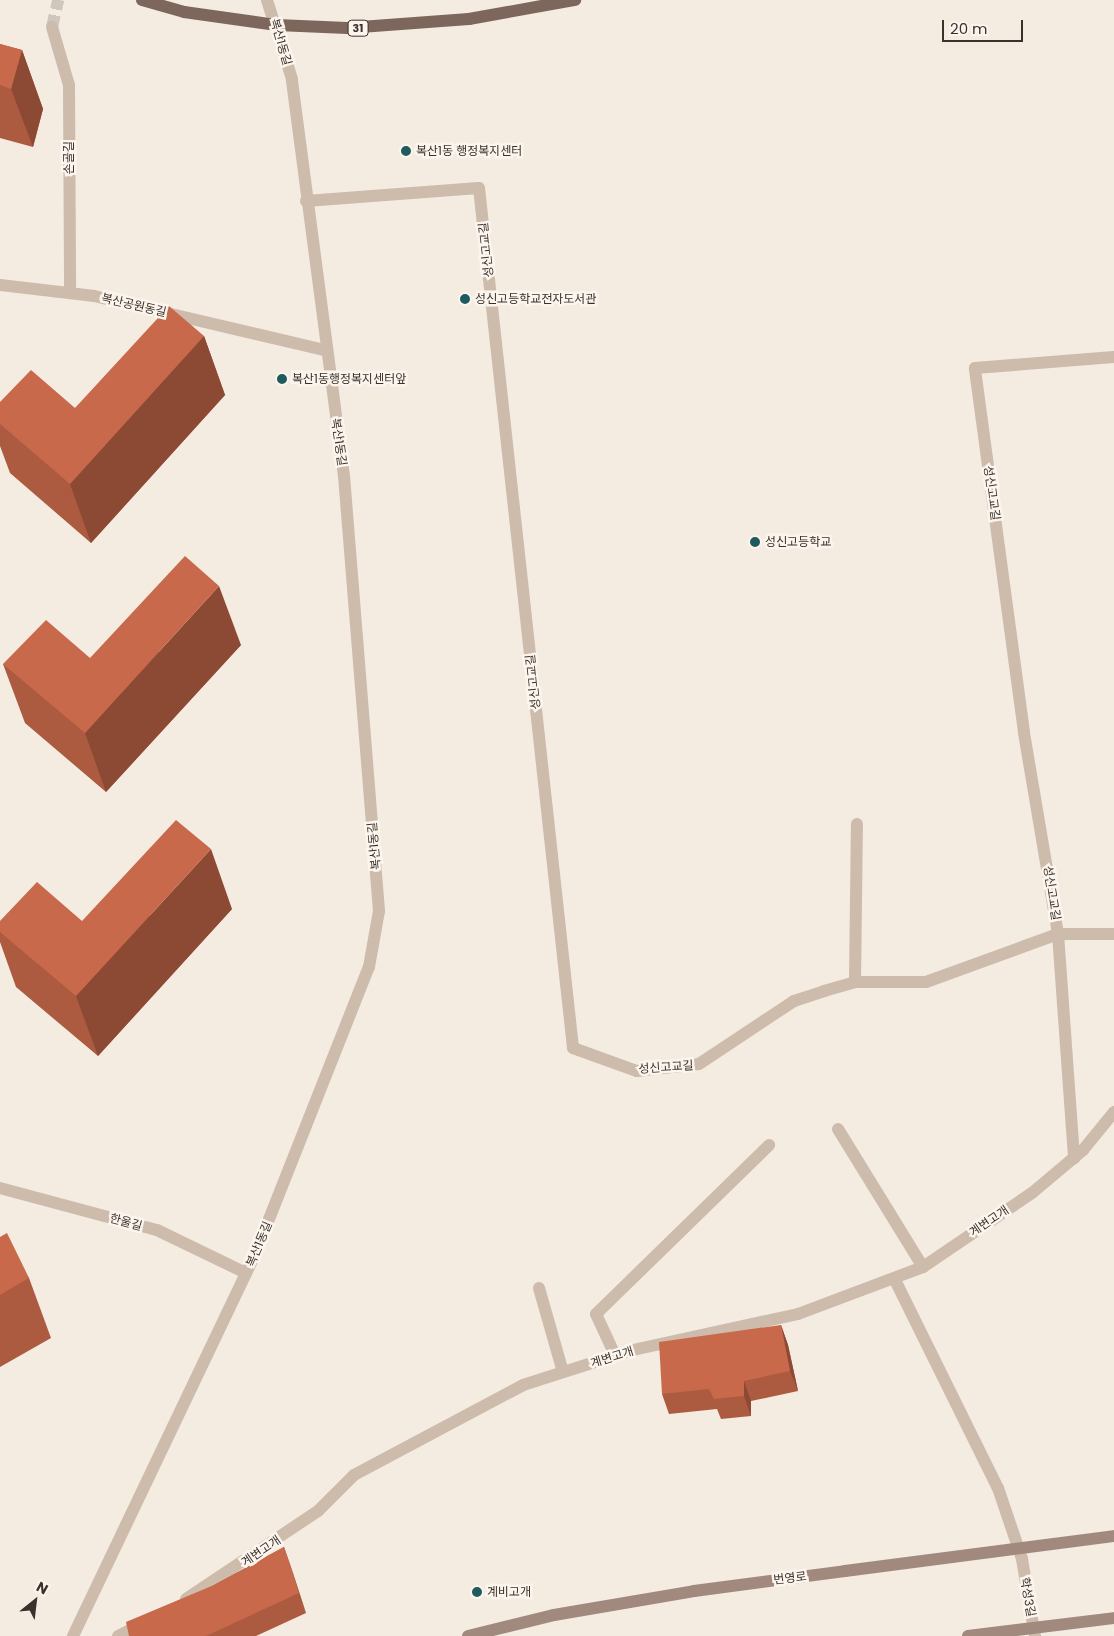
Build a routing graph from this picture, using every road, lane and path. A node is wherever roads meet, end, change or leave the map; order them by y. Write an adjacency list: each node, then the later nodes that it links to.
1 (142, 0): 4 (main road, 31)
2 (268, 0): 4 (street, 복산1동길)
3 (575, 0): 4 (main road, 31)
4 (277, 25): 6 (street, 복산1동길)
5 (52, 27): 8 (street, 손골길)
6 (306, 201): 9 (street, 복산1동길); 14 (street, 성신고교길)
7 (0, 285): 8 (street, 복산공원동길)
8 (70, 292): 9 (street, 복산공원동길)
9 (325, 350): 21 (street, 복산1동길)
10 (1114, 357): 12 (street, 성신고교길)
11 (857, 824): 14 (street)
12 (1058, 934): 13 (street); 14 (street, 성신고교길); 18 (street)
13 (1114, 934)
14 (855, 982)
15 (1114, 1112): 18 (street, 계변고개)
16 (838, 1130): 20 (street)
17 (769, 1145): 24 (street)
18 (1074, 1158): 20 (street, 계변고개)
19 (0, 1188): 21 (street, 한울길)
20 (923, 1267): 22 (street, 계변고개)
21 (246, 1273): 30 (street, 복산1동길)
22 (895, 1280): 24 (street, 계변고개); 34 (street, 학성3길)
23 (539, 1288): 25 (street)
24 (615, 1355): 25 (street, 계변고개)
25 (563, 1372): 27 (street, 계변고개)
26 (1114, 1536): 32 (main road, 번영로, bridge)
27 (172, 1607)
28 (155, 1616): 31 (street)
29 (1114, 1618): 33 (main road, bridge)
30 (73, 1636)
31 (118, 1636)
32 (468, 1636)
33 (968, 1636)
34 (1034, 1636)

